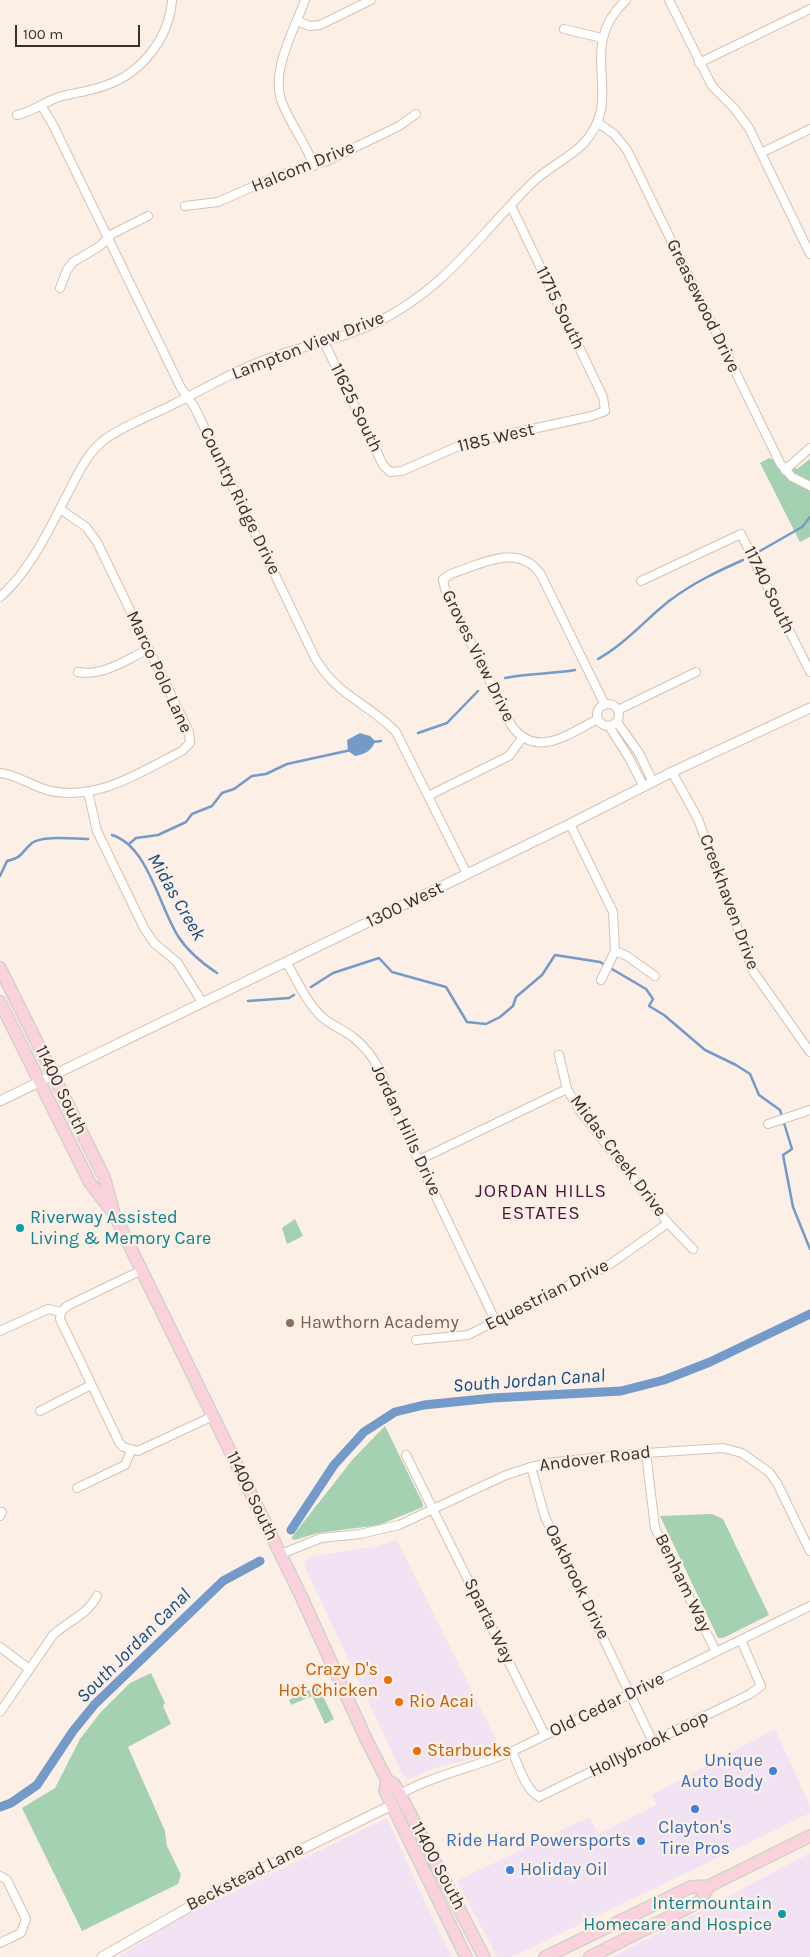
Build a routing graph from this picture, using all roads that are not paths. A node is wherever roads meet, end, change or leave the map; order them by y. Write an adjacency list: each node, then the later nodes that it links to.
1 (172, 0): 11 (street)
2 (306, 0): 7 (street)
3 (371, 0): 7 (street)
4 (626, 0): 9 (street, Lampton View Drive)
5 (668, 0): 10 (street)
6 (810, 9): 10 (street)
7 (298, 22): 17 (street)
8 (564, 29): 9 (street)
9 (602, 38): 14 (street, Lampton View Drive)
10 (699, 63): 16 (street)
11 (41, 105): 13 (street); 21 (street, Country Ridge Drive)
12 (416, 114): 17 (street, Halcom Drive)
13 (16, 115)
14 (598, 123): 19 (street, Lampton View Drive); 28 (street, Greasewood Drive)
15 (810, 129): 16 (street)
16 (761, 153): 22 (street)
17 (314, 166): 18 (street, Halcom Drive)
18 (185, 206)
19 (511, 206): 24 (street, Lampton View Drive); 26 (street, 11715 South)
20 (148, 216): 21 (street)
21 (108, 238): 23 (street); 25 (street, Country Ridge Drive)
22 (810, 254)
23 (60, 288)
24 (324, 342): 25 (street, Lampton View Drive); 29 (street, 11625 South)
25 (187, 397): 31 (street, Lampton View Drive); 50 (street, Country Ridge Drive)
26 (606, 411): 29 (street, 1185 West)
27 (810, 448): 28 (street)
28 (785, 470): 30 (street, Greasewood Drive)
29 (390, 472)
30 (810, 486)
31 (60, 509): 33 (street, Lampton View Drive); 34 (street, Marco Polo Lane)
32 (641, 581): 37 (street, 11740 South)
33 (0, 597)
34 (149, 649): 35 (street); 49 (street, Marco Polo Lane)
35 (78, 672)
36 (696, 672): 40 (street)
37 (810, 672)
38 (605, 705): 40 (street); 41 (street); 44 (street, Groves View Drive)
39 (810, 708): 45 (street, 1300 West)
40 (618, 710): 42 (street)
41 (598, 719): 43 (street); 44 (street, Groves View Drive)
42 (617, 722): 43 (street); 47 (street)
43 (609, 726): 48 (street)
44 (522, 738): 50 (street)
45 (672, 772): 47 (street, 1300 West); 60 (street, Creekhaven Drive)
46 (0, 773): 49 (street, Marco Polo Lane)
47 (653, 782): 48 (street, 1300 West)
48 (644, 787): 51 (street, 1300 West)
49 (88, 792): 59 (street)
50 (428, 796): 52 (street, Country Ridge Drive)
51 (570, 824): 52 (street, 1300 West); 53 (street)
52 (467, 874): 54 (street, 1300 West)
53 (616, 951): 56 (street); 57 (street)
54 (286, 962): 59 (street, 1300 West); 68 (street, Jordan Hills Drive)
55 (0, 968): 62 (main road, 11400 South)
56 (655, 976)
57 (601, 980)
58 (0, 1002): 63 (main road, 11400 South)
59 (202, 1002): 62 (street, 1300 West)
60 (810, 1052)
61 (559, 1055): 64 (street, Midas Creek Drive)
62 (54, 1075): 63 (street, 1300 West); 69 (main road, 11400 South)
63 (40, 1082): 65 (street, 1300 West); 69 (main road, 11400 South)
64 (567, 1089): 68 (street); 70 (street, Midas Creek Drive)
65 (0, 1101)
66 (810, 1110): 67 (street)
67 (768, 1124)
68 (418, 1160): 74 (street, Jordan Hills Drive)
69 (114, 1214): 72 (main road, 11400 South)
70 (668, 1223): 71 (street, Midas Creek Drive); 74 (street, Equestrian Drive)
71 (693, 1248)
72 (142, 1270): 73 (street); 79 (main road, 11400 South)
73 (61, 1312): 75 (street); 77 (street)
74 (496, 1322): 76 (street, Equestrian Drive)
75 (0, 1331)
76 (416, 1340)
77 (91, 1386): 78 (street); 80 (street)
78 (40, 1411)
79 (214, 1416): 80 (street); 87 (main road, 11400 South)
80 (132, 1451): 84 (street)
81 (646, 1453): 83 (street, Andover Road); 86 (street, Andover Road); 92 (street, Benham Way)
82 (406, 1455): 85 (street, Sparta Way)
83 (531, 1466): 85 (street, Andover Road); 94 (street, Oakbrook Drive)
84 (77, 1488)
85 (432, 1508): 87 (street, Andover Road); 96 (street, Sparta Way)
86 (810, 1552)
87 (281, 1554): 99 (main road, 11400 South)
88 (97, 1596): 93 (street)
89 (810, 1606): 90 (street, Old Cedar Drive)
90 (741, 1640): 92 (street, Old Cedar Drive); 97 (street, Hollybrook Loop)
91 (0, 1647): 93 (street)
92 (716, 1652): 94 (street, Old Cedar Drive)
93 (29, 1669): 95 (street)
94 (630, 1694): 96 (street, Old Cedar Drive); 97 (street, Oakbrook Drive)
95 (0, 1712)
96 (545, 1735): 98 (street, Old Cedar Drive)
97 (653, 1742): 98 (street, Hollybrook Loop)
98 (512, 1751): 100 (street, Old Cedar Drive)
99 (386, 1780): 100 (main road, 11400 South); 101 (main road, 11400 South)
100 (400, 1794): 108 (main road, 11400 South)
101 (392, 1805): 106 (street, Beckstead Lane); 107 (main road, 11400 South)
102 (810, 1836): 104 (main road)
103 (0, 1876): 105 (street)
104 (709, 1886): 109 (main road); 110 (main road)
105 (0, 1943)
106 (102, 1957)
107 (466, 1957)
108 (484, 1957)
109 (545, 1957)
110 (590, 1957)

